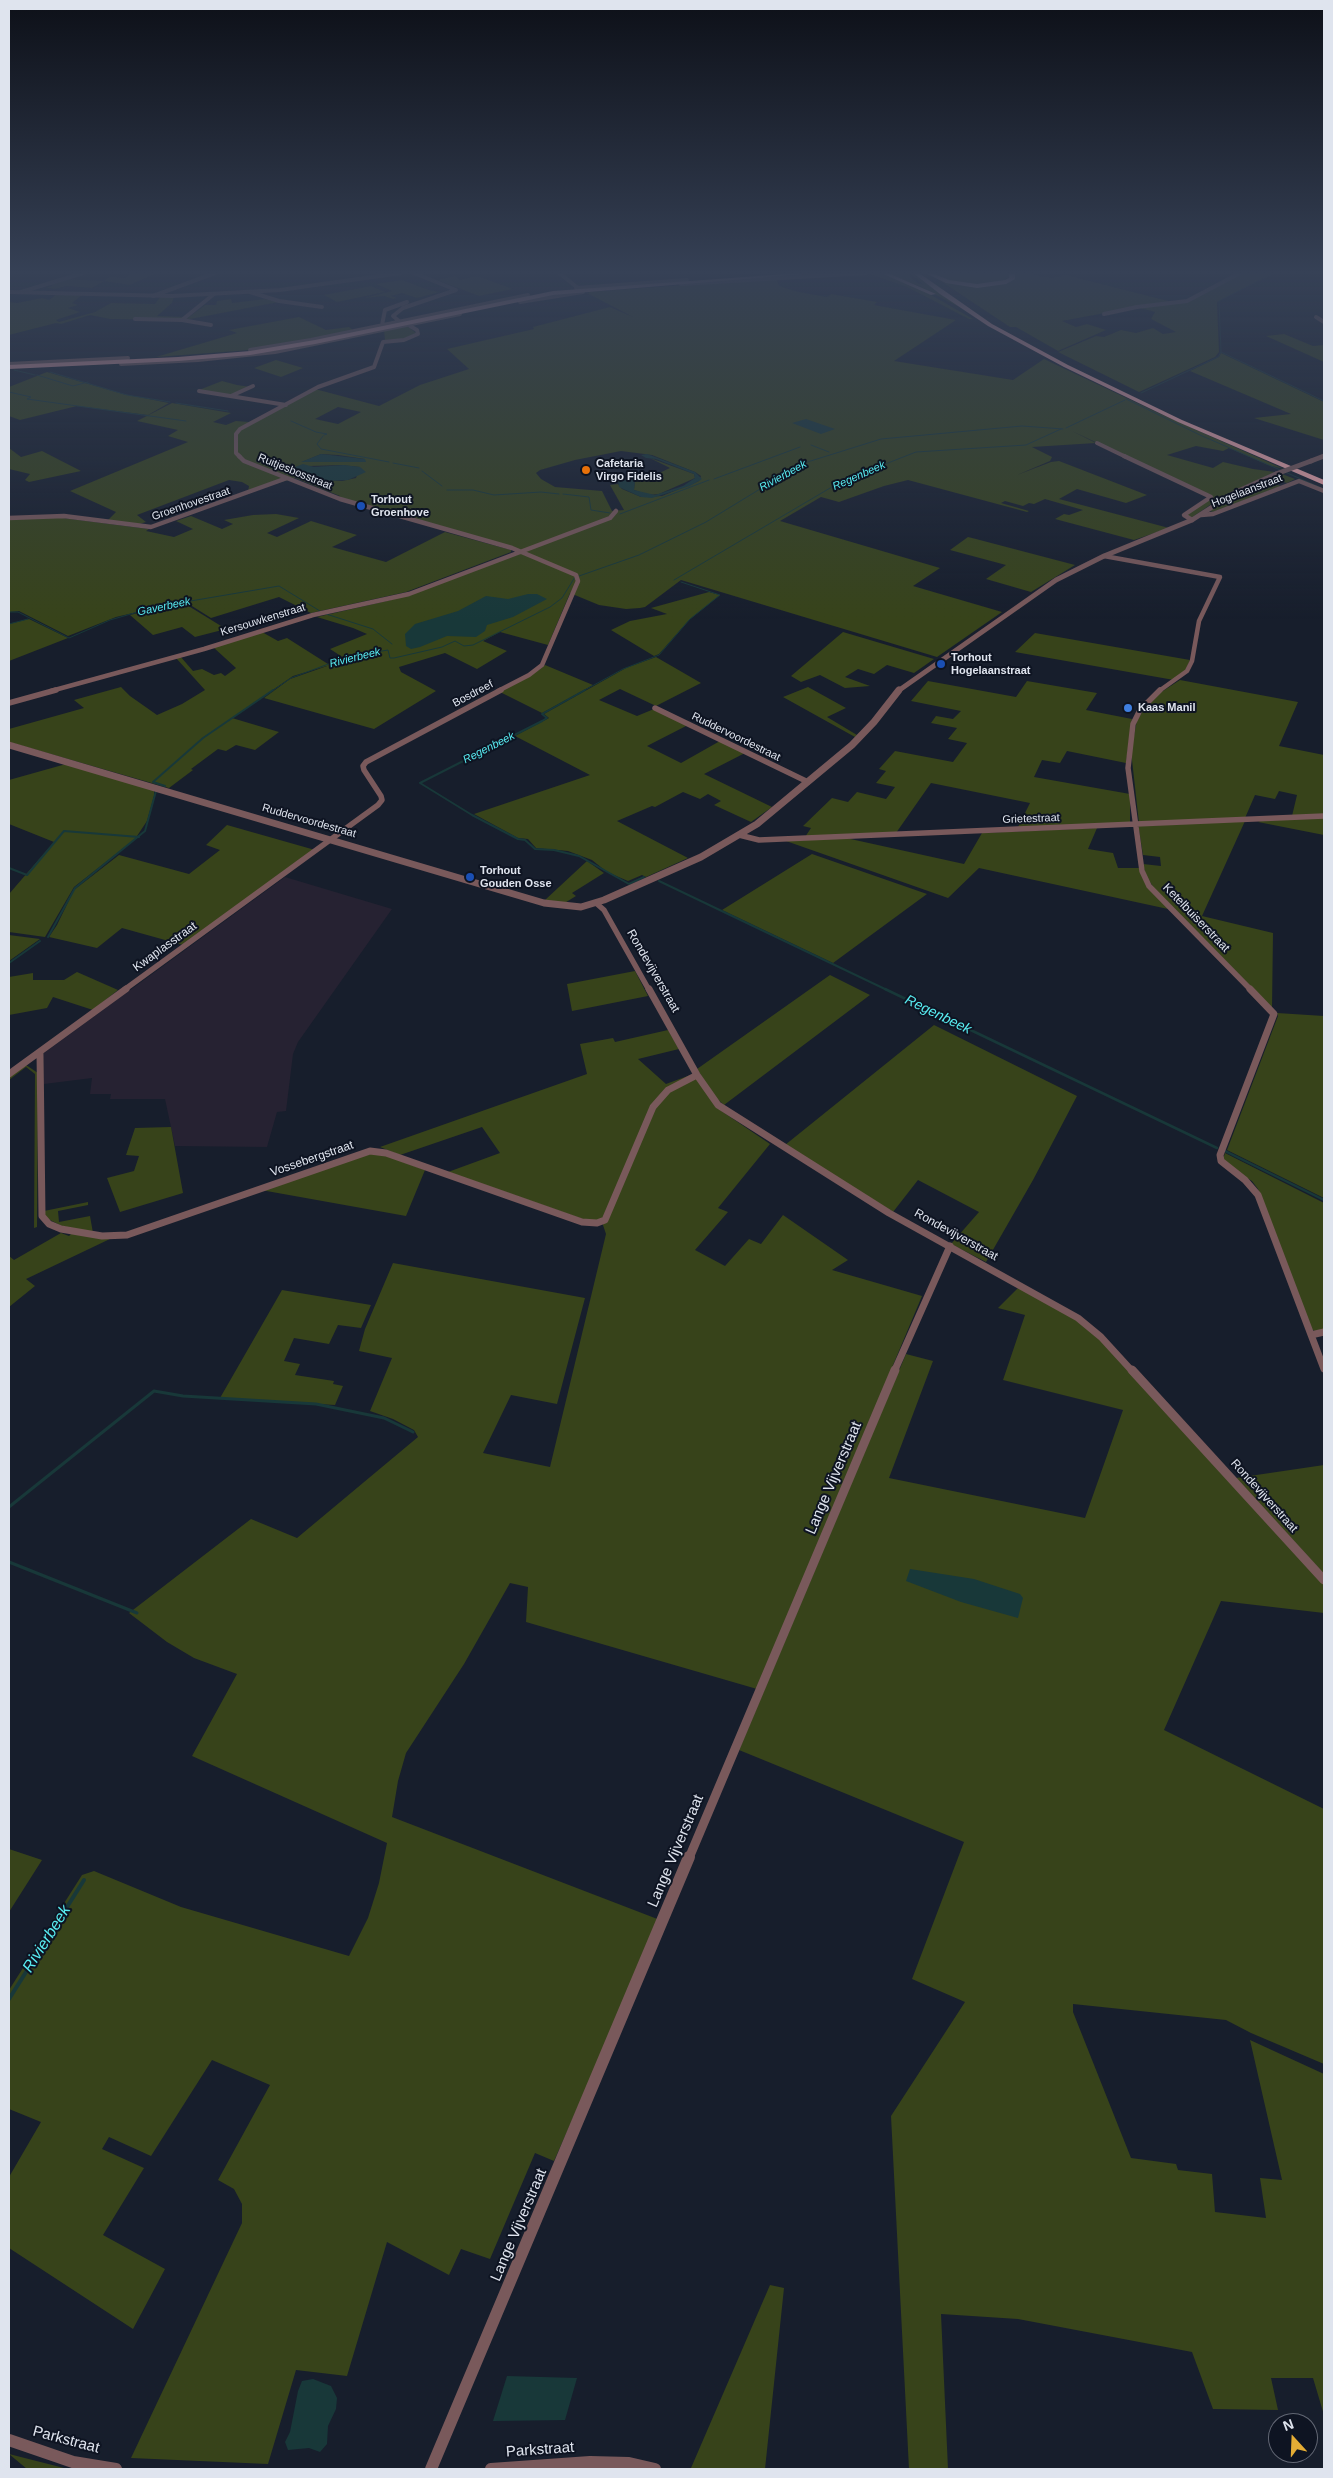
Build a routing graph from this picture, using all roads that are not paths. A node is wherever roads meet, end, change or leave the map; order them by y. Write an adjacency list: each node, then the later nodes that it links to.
1 (247, 389): 6 (street)
2 (315, 389): 7 (street, Ruitjesbosstraat)
3 (1112, 389): 12 (highway)
4 (1121, 389): 11 (highway)
5 (199, 391): 6 (street)
6 (231, 396): 7 (street)
7 (286, 404): 10 (street, Ruitjesbosstraat)
8 (1097, 443): 18 (street)
9 (1324, 456): 16 (street, bridge)
10 (287, 478): 14 (street, Ruitjesbosstraat); 17 (street, Groenhovestraat)
11 (1324, 478)
12 (1324, 483)
13 (1324, 491): 16 (street, Hogelaanstraat)
14 (367, 507): 19 (street, Bosdreef)
15 (616, 511): 19 (street)
16 (1201, 515): 18 (street)
17 (9, 518)
18 (1192, 520): 20 (street)
19 (520, 552): 21 (street, Kersouwkenstraat); 28 (street, Bosdreef)
20 (1104, 556): 24 (street); 26 (street, Ketelbuiserstraat)
21 (9, 703)
22 (655, 708): 24 (street, Ruddervoordestraat)
23 (9, 745): 28 (street, Ruddervoordestraat)
24 (808, 782): 27 (street)
25 (1324, 816): 26 (street, Grietestraat)
26 (1134, 824): 27 (street, Grietestraat); 35 (street, Ketelbuiserstraat)
27 (739, 835): 29 (street, Ruddervoordestraat)
28 (333, 839): 29 (street, Ruddervoordestraat); 30 (street, Kwaplasstraat)
29 (596, 903): 32 (street, Rondevijverstraat)
30 (40, 1052): 31 (street, Kwaplasstraat); 32 (street, Vossebergstraat)
31 (9, 1074)
32 (698, 1075): 33 (street, Rondevijverstraat)
33 (950, 1246): 37 (street, Rondevijverstraat); 41 (street, Lange Vijverstraat)
34 (1324, 1332): 35 (street)
35 (1311, 1335): 36 (street, Ketelbuiserstraat)
36 (1324, 1369)
37 (1324, 1580)
38 (9, 2440): 40 (street, Parkstraat)
39 (589, 2466): 42 (street, Parkstraat); 43 (street, Parkstraat)
40 (116, 2469)
41 (431, 2469)
42 (491, 2469)
43 (655, 2469)

